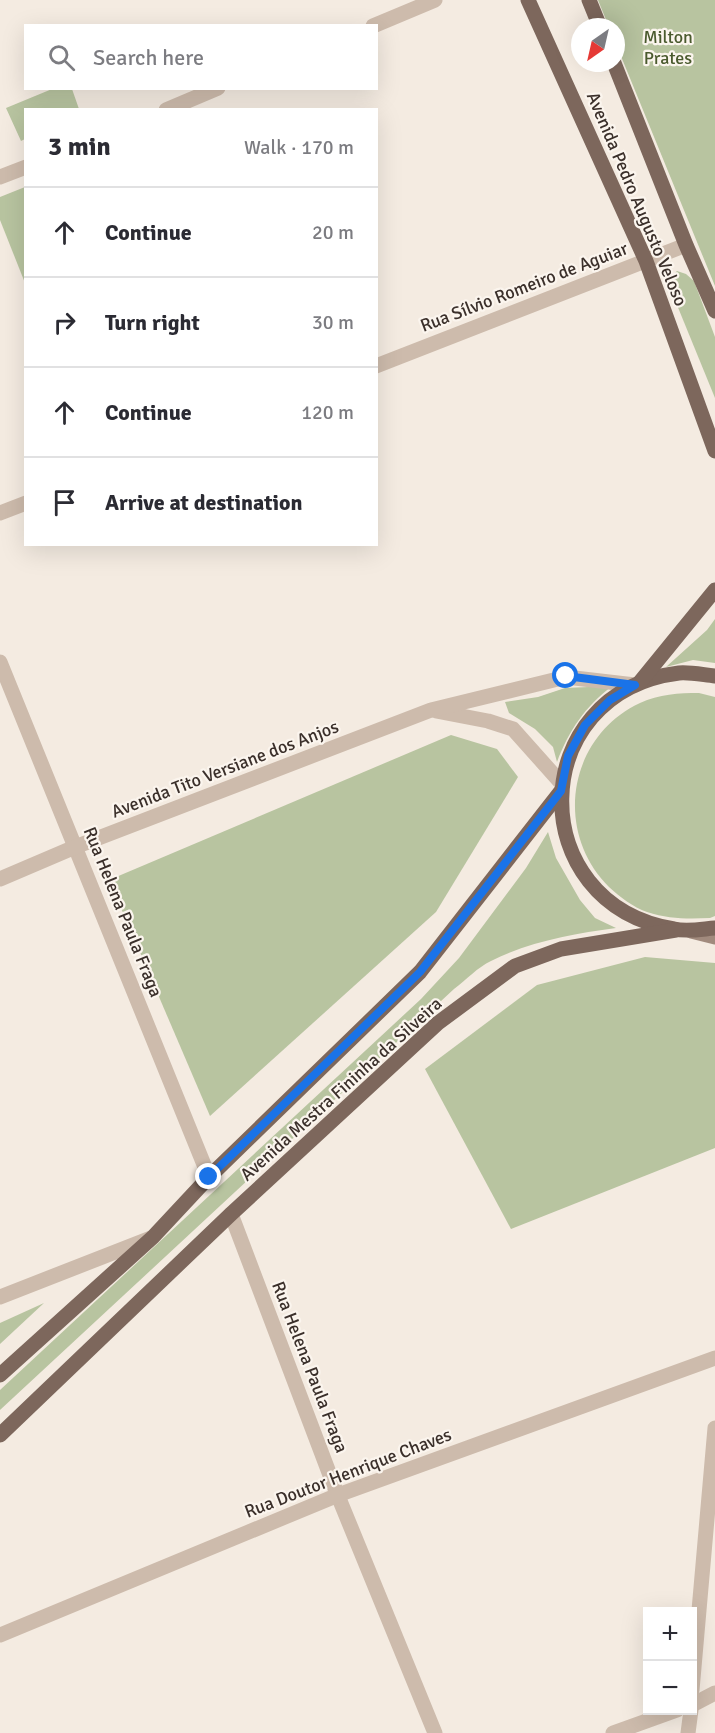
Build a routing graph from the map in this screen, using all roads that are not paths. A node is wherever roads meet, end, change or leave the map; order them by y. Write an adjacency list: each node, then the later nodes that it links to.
1 (435, 0): 5 (street)
2 (528, 0): 12 (main road, Avenida Pedro Augusto Veloso)
3 (589, 0): 4 (main road)
4 (596, 18)
5 (378, 24)
6 (618, 72): 11 (main road, Avenida Pedro Augusto Veloso)
7 (213, 90): 8 (street)
8 (171, 108)
9 (24, 168): 10 (street)
10 (0, 177)
11 (686, 245): 12 (street, Rua Sílvio Romeiro de Aguiar); 13 (main road, Avenida Pedro Augusto Veloso)
12 (646, 261): 14 (street, Rua Sílvio Romeiro de Aguiar); 15 (main road, Avenida Pedro Augusto Veloso)
13 (715, 311)
14 (378, 365)
15 (715, 451)
16 (24, 504): 17 (street)
17 (0, 513)
18 (715, 590): 21 (main road)
19 (0, 662): 24 (street, Rua Helena Paula Fraga)
20 (715, 676): 21 (main road)
21 (638, 684): 22 (street, Avenida Tito Versiane dos Anjos); 23 (main road)
22 (430, 710): 23 (street); 24 (street, Avenida Tito Versiane dos Anjos)
23 (561, 788): 27 (main road); 29 (main road, Avenida Mestra Fininha da Silveira)
24 (75, 847): 25 (street, Avenida Tito Versiane dos Anjos); 29 (street, Rua Helena Paula Fraga)
25 (0, 879)
26 (715, 928): 27 (main road)
27 (680, 930): 28 (street); 30 (main road, Avenida Mestra Fininha da Silveira)
28 (715, 937)
29 (209, 1177): 31 (main road, Avenida Mestra Fininha da Silveira)
30 (231, 1214): 36 (main road, Avenida Mestra Fininha da Silveira); 37 (street, Rua Helena Paula Fraga)
31 (153, 1237): 32 (street); 34 (main road, Avenida Mestra Fininha da Silveira)
32 (0, 1297)
33 (715, 1358): 37 (street, Rua Doutor Henrique Chaves)
34 (0, 1375)
35 (715, 1428): 39 (street)
36 (0, 1435)
37 (338, 1495): 38 (street, Rua Doutor Henrique Chaves); 44 (street, Rua Helena Paula Fraga)
38 (0, 1635)
39 (695, 1661)
40 (715, 1693): 41 (street)
41 (697, 1703)
42 (663, 1715): 45 (street)
43 (690, 1715): 46 (street)
44 (435, 1733)
45 (613, 1733)
46 (688, 1733)

